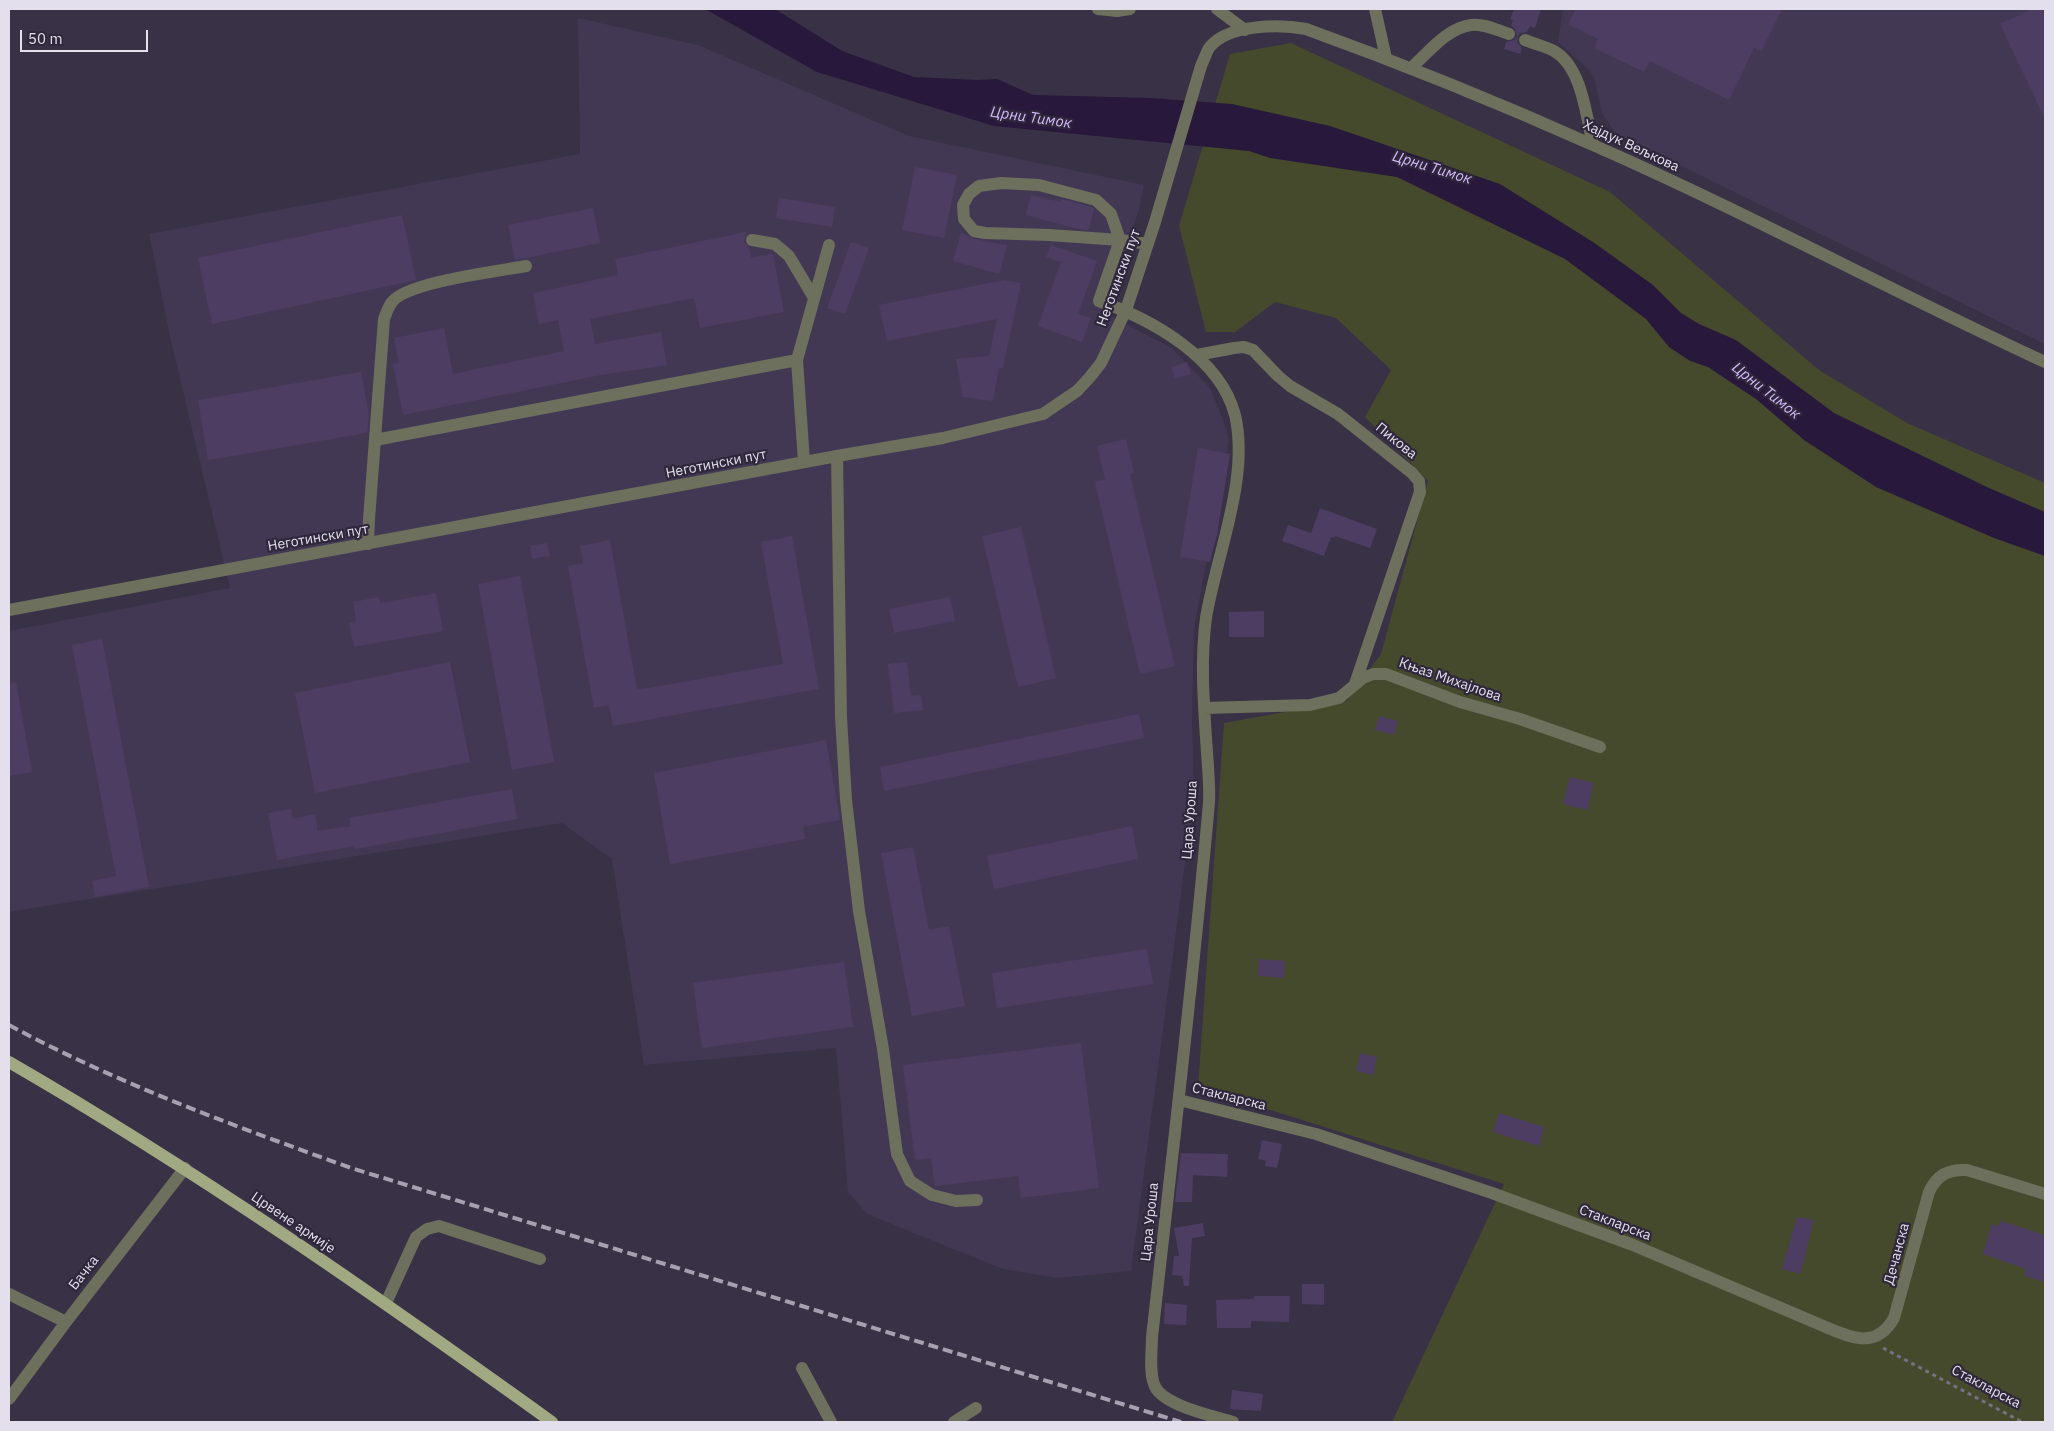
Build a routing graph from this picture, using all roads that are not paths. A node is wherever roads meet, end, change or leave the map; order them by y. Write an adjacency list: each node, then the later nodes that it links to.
1 (1098, 9): 2 (street)
2 (1130, 9)
3 (1217, 9): 5 (street)
4 (1375, 9): 8 (street)
5 (1245, 30): 8 (street, Хајдук Вељкова); 9 (street, Хајдук Вељкова)
6 (1509, 34): 10 (street)
7 (1525, 40): 11 (street)
8 (1386, 58): 10 (street, Хајдук Вељкова)
9 (1201, 66): 14 (street, Неготински пут)
10 (1411, 68): 11 (street, Хајдук Вељкова)
11 (1593, 144): 21 (street, Хајдук Вељкова)
12 (752, 240): 17 (street)
13 (1120, 240): 13 (street); 14 (street); 18 (street, Цара Уроша)
14 (1148, 244): 18 (street, Неготински пут)
15 (830, 245): 17 (street)
16 (526, 266): 22 (street)
17 (814, 298): 20 (street)
18 (1126, 310): 19 (street, Цара Уроша); 23 (street, Неготински пут)
19 (1197, 355): 27 (street, Пикова); 28 (street, Цара Уроша)
20 (797, 360): 22 (street); 24 (street)
21 (2045, 362)
22 (375, 440): 25 (street)
23 (837, 456): 24 (street, Неготински пут); 34 (street)
24 (804, 462): 25 (street, Неготински пут)
25 (368, 544): 26 (street, Неготински пут)
26 (9, 610)
27 (1355, 684): 28 (street, Књаз Михајлова); 29 (street, Књаз Михајлова)
28 (1204, 708): 31 (street, Цара Уроша)
29 (1600, 747)
30 (9, 1062): 32 (main road, Црвене армије)
31 (1179, 1100): 39 (street, Стакларска); 46 (street, Цара Уроша)
32 (185, 1168): 37 (main road, Црвене армије); 38 (street, Бачка)
33 (2045, 1194): 39 (street, Дечанска)
34 (977, 1200)
35 (540, 1259): 37 (street)
36 (9, 1294): 38 (street)
37 (386, 1303): 43 (main road, Црвене армије)
38 (66, 1322): 41 (street, Бачка)
39 (1867, 1339)
40 (802, 1368): 44 (street)
41 (9, 1399)
42 (976, 1408): 45 (street)
43 (552, 1422)
44 (831, 1422)
45 (954, 1422)
46 (1233, 1422)

